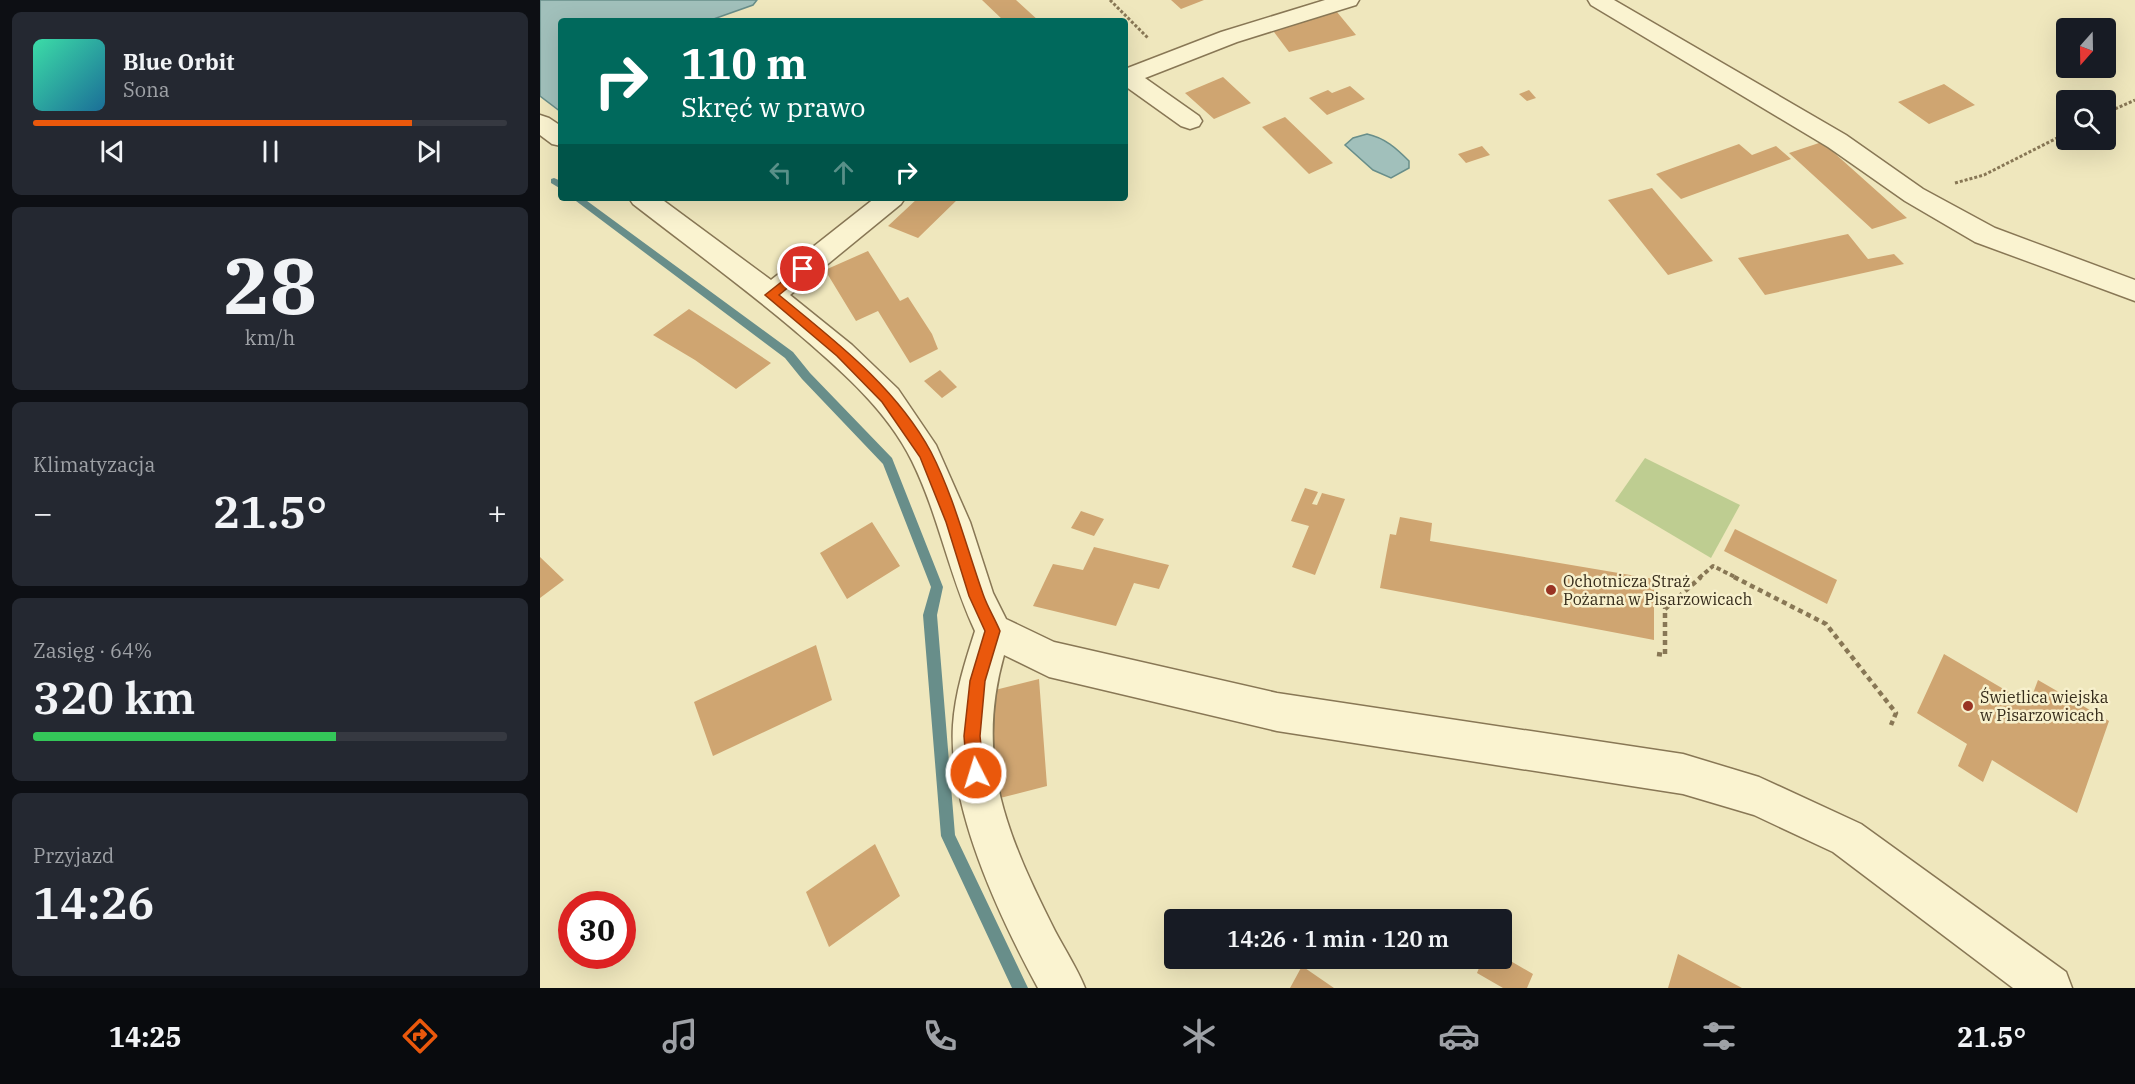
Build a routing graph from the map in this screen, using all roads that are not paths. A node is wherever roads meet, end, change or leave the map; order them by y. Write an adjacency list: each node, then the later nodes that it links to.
1 (1348, 0): 3 (street)
2 (1599, 0): 10 (street)
3 (1128, 75)
4 (1128, 77): 5 (street)
5 (1190, 121)
6 (540, 123): 7 (street)
7 (558, 136)
8 (646, 201): 11 (street)
9 (888, 201): 11 (street)
10 (2135, 291)
11 (771, 295): 12 (street)
12 (993, 631): 13 (street); 14 (street)
13 (1063, 988)
14 (2050, 988)

